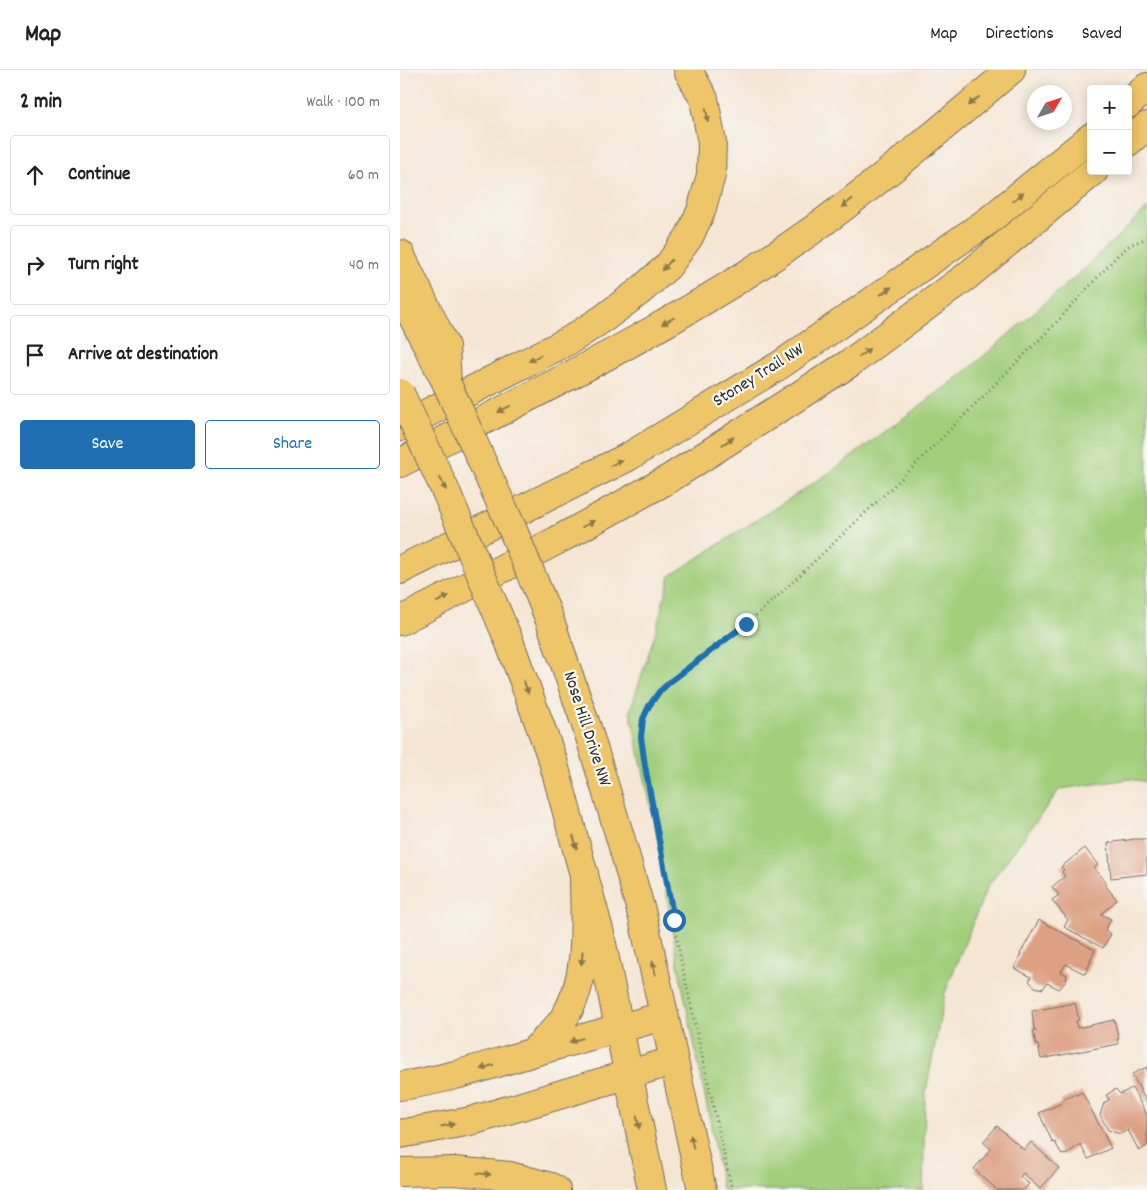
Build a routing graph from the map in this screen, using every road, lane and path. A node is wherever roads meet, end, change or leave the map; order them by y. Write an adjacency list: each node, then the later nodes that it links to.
1 (688, 70): 14 (main road, one-way to 14)
2 (1011, 70): 15 (main road, one-way to 15)
3 (1147, 86): 4 (main road)
4 (1132, 100)
5 (1147, 126): 6 (main road)
6 (1132, 139)
7 (1087, 140): 16 (main road, Stoney Trail NW, one-way to 7)
8 (1089, 175): 17 (main road, one-way to 8)
9 (1147, 238): 30 (path)
10 (400, 254): 12 (main road)
11 (400, 292): 12 (main road)
12 (420, 314): 19 (main road, Nose Hill Drive NW, one-way to 12, bridge)
13 (400, 393): 18 (main road, one-way to 18, bridge)
14 (400, 427)
15 (400, 463)
16 (400, 570)
17 (400, 621)
18 (584, 874): 20 (main road); 21 (main road, one-way to 21)
19 (664, 1016): 20 (main road); 22 (main road, Nose Hill Drive NW)
20 (620, 1028): 21 (main road, one-way to 21); 23 (main road)
21 (533, 1052): 24 (main road, one-way to 24)
22 (674, 1061): 23 (main road); 29 (main road, Nose Hill Drive NW, one-way to 22)
23 (628, 1074): 25 (main road, one-way to 23); 28 (main road, one-way to 28)
24 (400, 1086)
25 (400, 1134)
26 (400, 1172): 27 (main road, one-way to 27)
27 (556, 1190)
28 (652, 1190)
29 (702, 1190)
30 (732, 1190)

